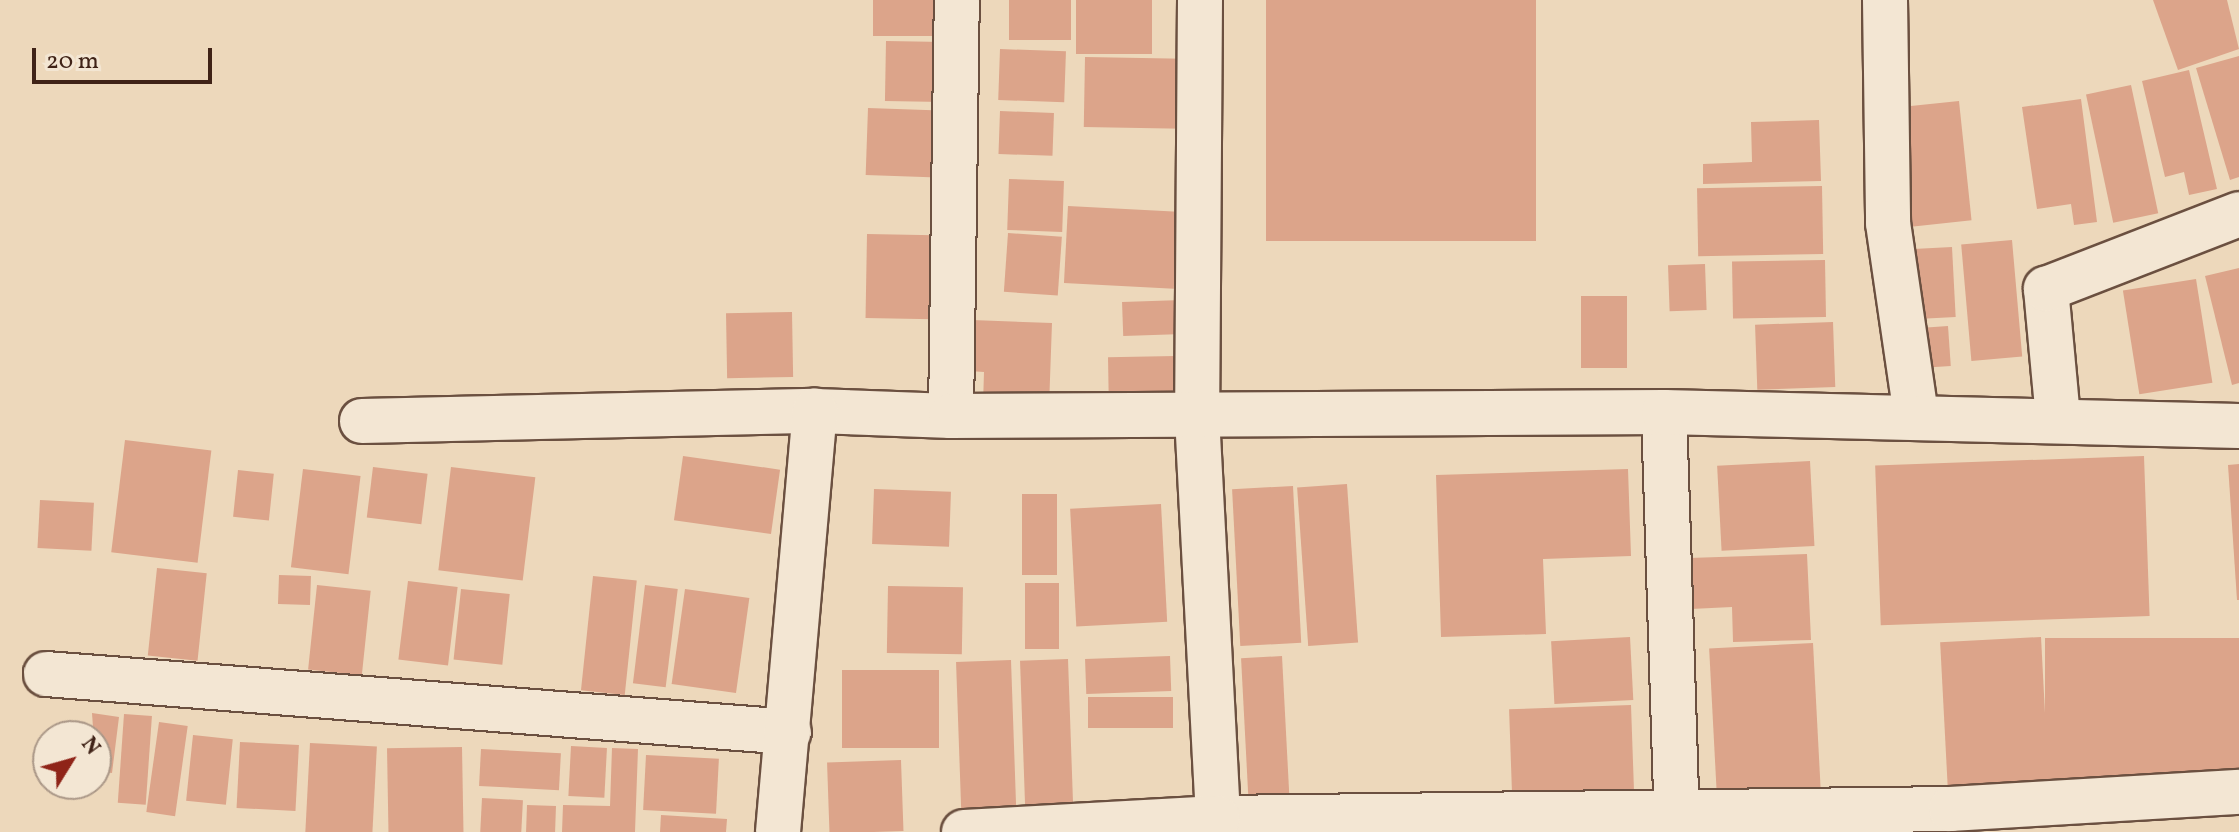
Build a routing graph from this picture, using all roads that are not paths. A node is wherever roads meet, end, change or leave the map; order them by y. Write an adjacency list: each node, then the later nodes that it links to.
1 (957, 0): 8 (street)
2 (1200, 0): 9 (street)
3 (1885, 0): 7 (street)
4 (2239, 214): 10 (street)
5 (815, 411): 8 (street); 11 (street); 14 (street)
6 (1664, 412): 7 (street); 9 (street); 17 (street)
7 (1916, 415): 10 (street)
8 (951, 416): 9 (street)
9 (1197, 416): 16 (street)
10 (2058, 418): 12 (street)
11 (362, 421)
12 (2239, 426)
13 (46, 674): 14 (street)
14 (789, 732): 18 (street)
15 (2239, 792): 17 (street)
16 (1218, 818): 17 (street); 19 (street)
17 (1678, 821)
18 (778, 832)
19 (964, 832)

